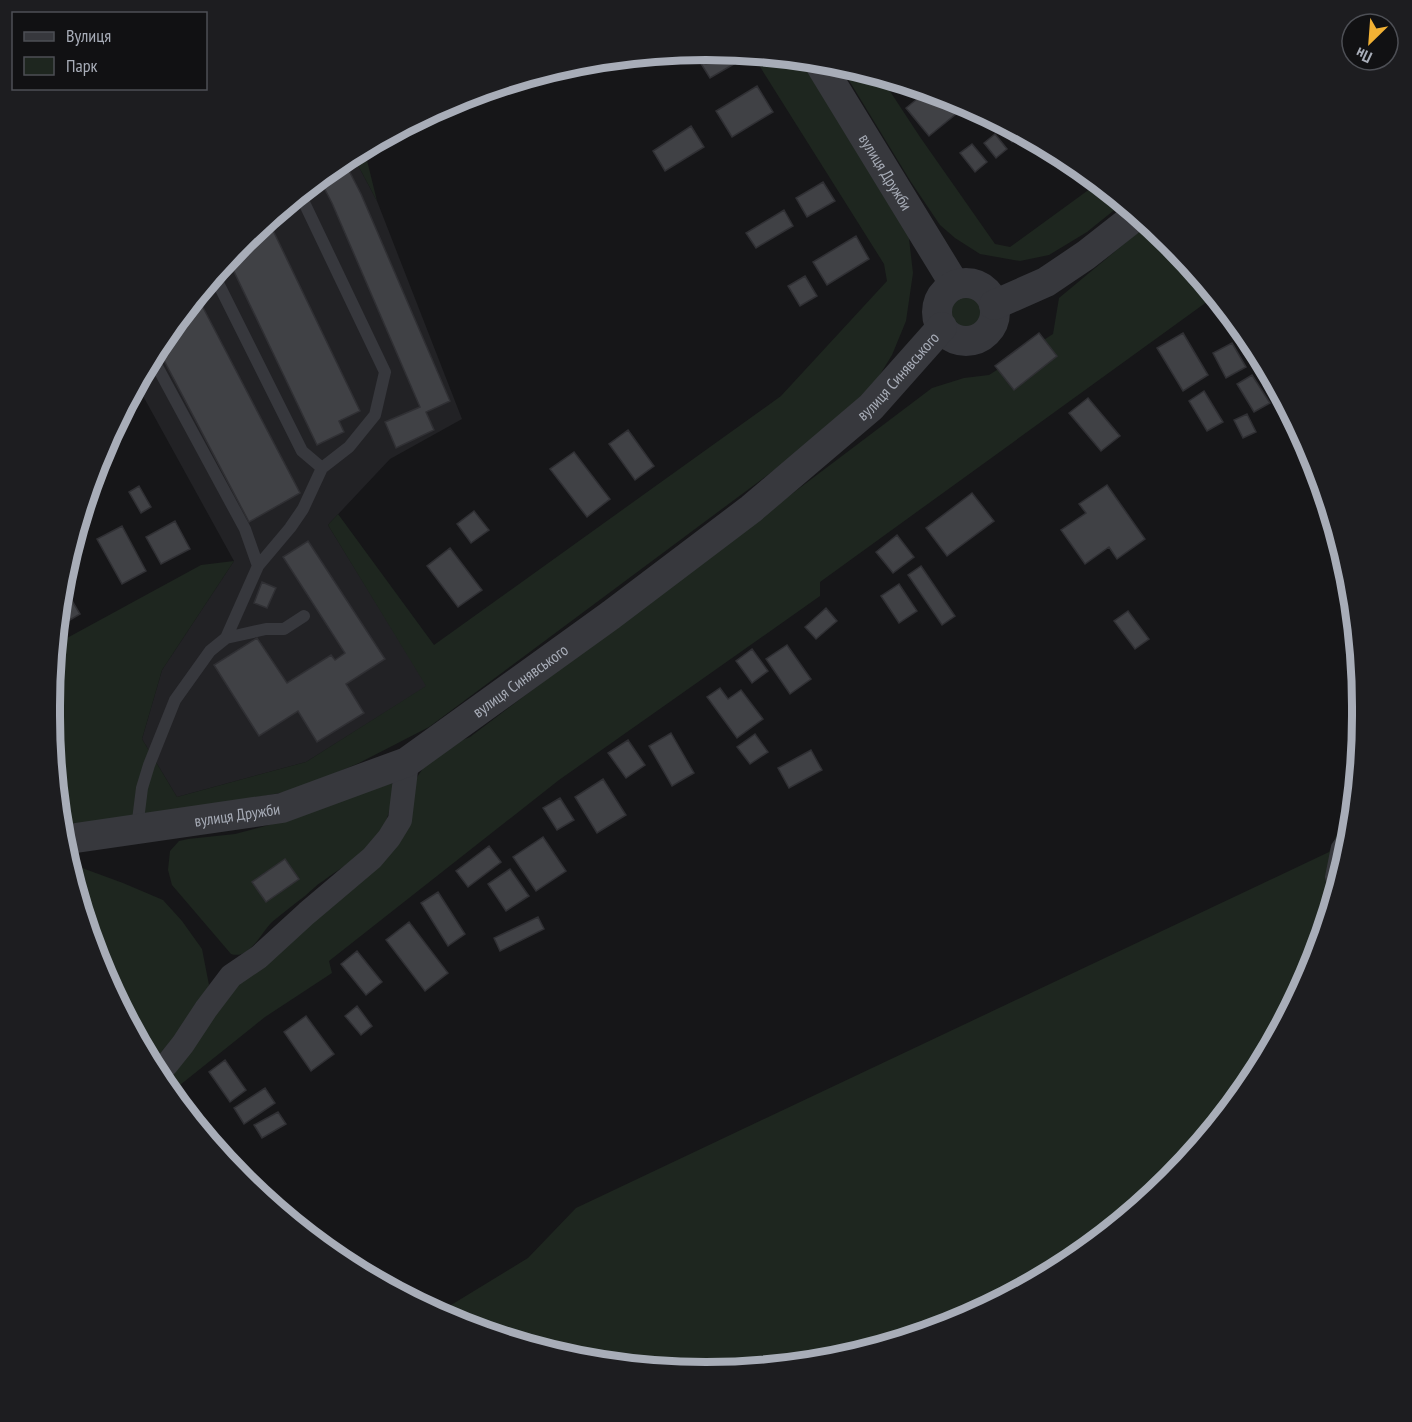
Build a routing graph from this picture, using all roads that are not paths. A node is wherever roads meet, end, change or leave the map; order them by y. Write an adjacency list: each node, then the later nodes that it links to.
1 (825, 71): 5 (street, вулиця Дружби)
2 (303, 201): 9 (lane)
3 (1131, 219): 6 (street)
4 (218, 283): 9 (lane)
5 (955, 285): 6 (street); 7 (street)
6 (994, 305): 7 (street)
7 (942, 327): 13 (street, вулиця Синявського)
8 (157, 366): 10 (lane)
9 (322, 468): 10 (lane)
10 (258, 566): 12 (lane)
11 (304, 616): 12 (lane)
12 (226, 638): 14 (lane)
13 (407, 762): 14 (street, вулиця Дружби); 18 (street)
14 (137, 829): 15 (street, вулиця Дружби)
15 (72, 839)
16 (1340, 843): 17 (lane)
17 (1331, 878)
18 (164, 1067)

